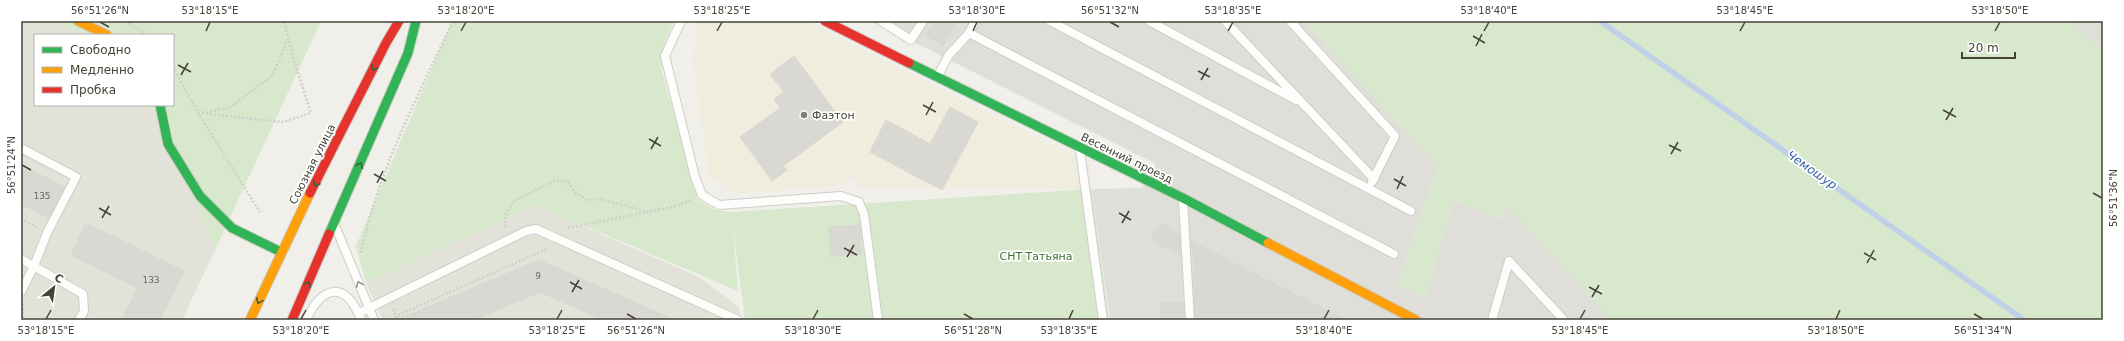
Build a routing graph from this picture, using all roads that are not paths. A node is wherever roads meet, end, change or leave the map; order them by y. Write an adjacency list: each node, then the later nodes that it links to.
1 (78, 21): 14 (street)
2 (399, 21): 15 (street, Союзная улица)
3 (416, 21): 15 (street, Союзная улица)
4 (680, 21): 39 (lane)
5 (825, 21): 16 (street, Весенний проезд)
6 (881, 21): 7 (lane)
7 (923, 21)
8 (975, 21): 13 (lane)
9 (1050, 21): 22 (lane)
10 (1149, 21): 17 (lane)
11 (1225, 21): 17 (lane)
12 (1290, 21): 21 (lane)
13 (969, 33): 16 (lane); 27 (lane)
14 (105, 34)
15 (397, 48): 25 (street, Союзная улица, one-way to 15); 26 (street, Союзная улица, one-way to 26)
16 (937, 78): 20 (street, Весенний проезд)
17 (1302, 103): 21 (lane)
18 (160, 106): 26 (street)
19 (21, 148): 29 (lane)
20 (1080, 148): 23 (street, Весенний проезд); 40 (lane)
21 (1374, 179): 22 (lane)
22 (1369, 189): 24 (lane)
23 (1183, 198): 41 (lane); 42 (street, Весенний проезд)
24 (1411, 211)
25 (334, 224): 31 (lane, one-way to 25); 35 (street, Союзная улица, one-way to 25)
26 (281, 252): 34 (street, Союзная улица, one-way to 34)
27 (1394, 254)
28 (21, 259): 29 (lane)
29 (34, 266): 30 (lane); 33 (lane)
30 (21, 292)
31 (369, 308): 32 (lane); 37 (lane); 38 (lane)
32 (360, 317): 36 (lane)
33 (79, 320)
34 (250, 320)
35 (292, 320)
36 (306, 320)
37 (374, 320)
38 (738, 320)
39 (878, 320)
40 (1103, 320)
41 (1190, 320)
42 (1416, 320)
43 (1492, 320): 44 (lane)
44 (1564, 320)

